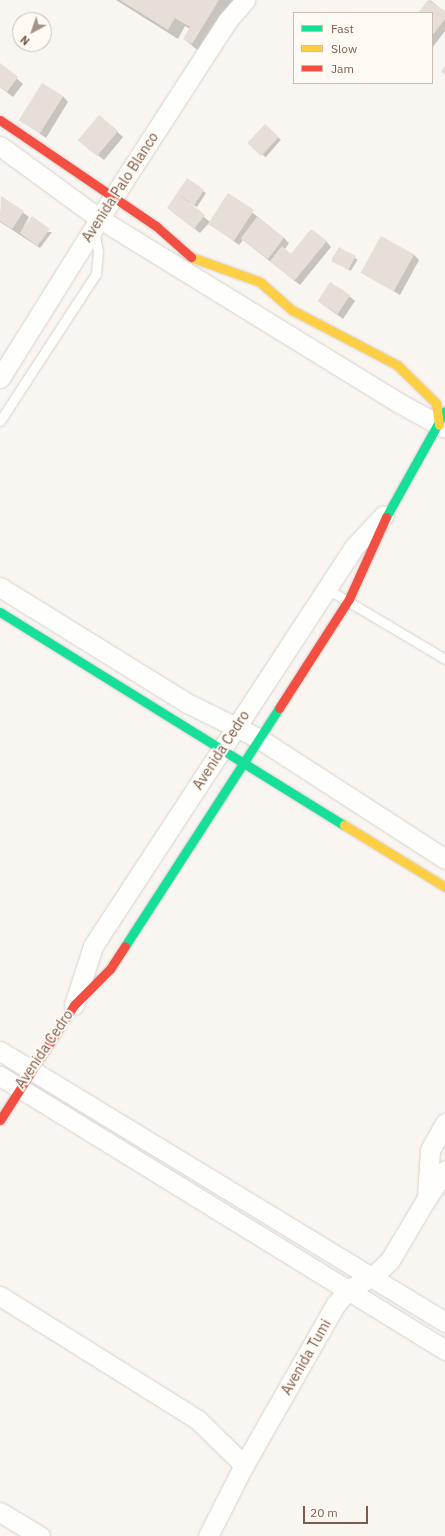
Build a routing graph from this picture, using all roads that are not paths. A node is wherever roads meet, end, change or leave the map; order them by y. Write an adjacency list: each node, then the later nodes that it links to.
1 (245, 0): 4 (street, Avenida Palo Blanco)
2 (0, 120): 4 (street)
3 (0, 146): 5 (street)
4 (112, 199): 5 (street, Avenida Palo Blanco); 8 (street)
5 (97, 224): 6 (street, Avenida Palo Blanco); 7 (lane); 8 (street)
6 (0, 378)
7 (0, 421)
8 (443, 421): 9 (street, Avenida Cedro)
9 (390, 508): 11 (street, Avenida Cedro); 12 (street, Avenida Cedro)
10 (0, 587): 15 (street)
11 (327, 589): 12 (lane); 15 (street, Avenida Cedro)
12 (349, 599): 14 (lane); 16 (street, Avenida Cedro)
13 (0, 612): 17 (street)
14 (445, 659)
15 (236, 727): 16 (street); 17 (street, Avenida Cedro)
16 (258, 738): 18 (street, Avenida Cedro); 19 (street)
17 (222, 749): 18 (street); 21 (street, Avenida Cedro)
18 (244, 762): 20 (street); 21 (street, Avenida Cedro)
19 (445, 859)
20 (445, 887)
21 (74, 1005): 23 (street, Avenida Cedro)
22 (0, 1051): 23 (street)
23 (29, 1070): 25 (street, Avenida Cedro); 30 (street)
24 (0, 1076): 25 (street)
25 (18, 1087): 26 (street, Avenida Cedro); 31 (street)
26 (1, 1116)
27 (445, 1123): 29 (street, Avenida Tumi)
28 (445, 1170): 29 (street, Avenida Tumi)
29 (427, 1198): 30 (street, Avenida Tumi)
30 (372, 1277): 31 (street, Avenida Tumi); 33 (street)
31 (349, 1289): 34 (street); 35 (street, Avenida Tumi)
32 (0, 1296): 35 (street)
33 (445, 1322)
34 (445, 1350)
35 (244, 1465): 38 (street, Avenida Tumi)
36 (0, 1512): 37 (street)
37 (40, 1536)
38 (208, 1536)

